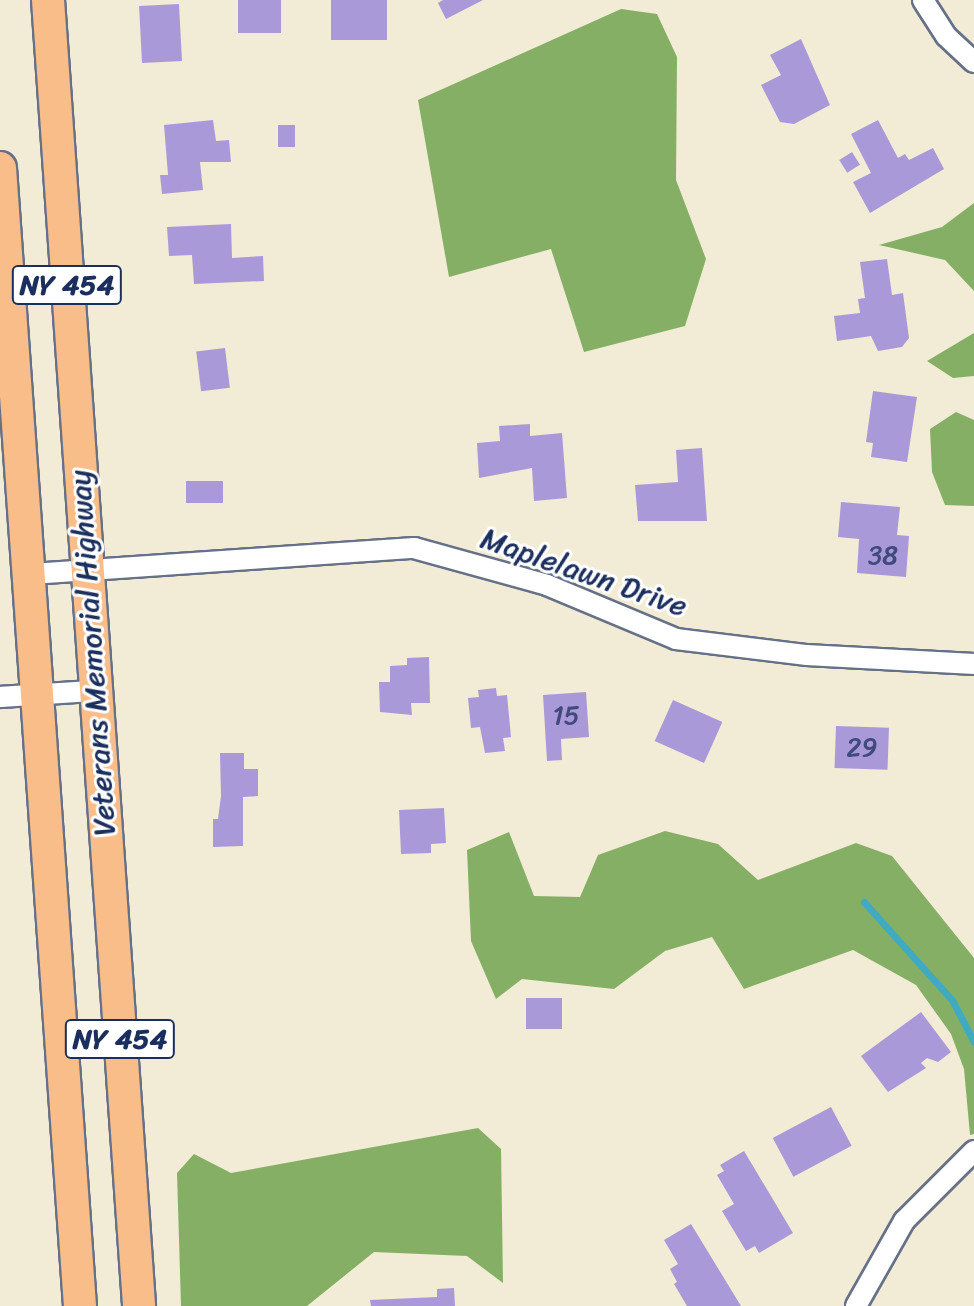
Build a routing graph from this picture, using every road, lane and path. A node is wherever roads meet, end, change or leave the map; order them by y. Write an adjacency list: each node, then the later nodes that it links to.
1 (48, 0): 5 (main road, Veterans Memorial Highway / NY 454)
2 (923, 0): 3 (street)
3 (974, 62)
4 (0, 168): 6 (main road, Veterans Memorial Highway / NY 454)
5 (87, 569): 6 (street, Maplelawn Drive); 7 (street, Maplelawn Drive); 8 (main road, Veterans Memorial Highway / NY 454)
6 (31, 574): 9 (main road, Veterans Memorial Highway / NY 454)
7 (974, 664)
8 (93, 691): 9 (street); 13 (main road, Veterans Memorial Highway / NY 454)
9 (40, 695): 10 (street); 12 (main road, Veterans Memorial Highway / NY 454)
10 (0, 697)
11 (974, 1151): 14 (street)
12 (80, 1306)
13 (139, 1306)
14 (856, 1306)

